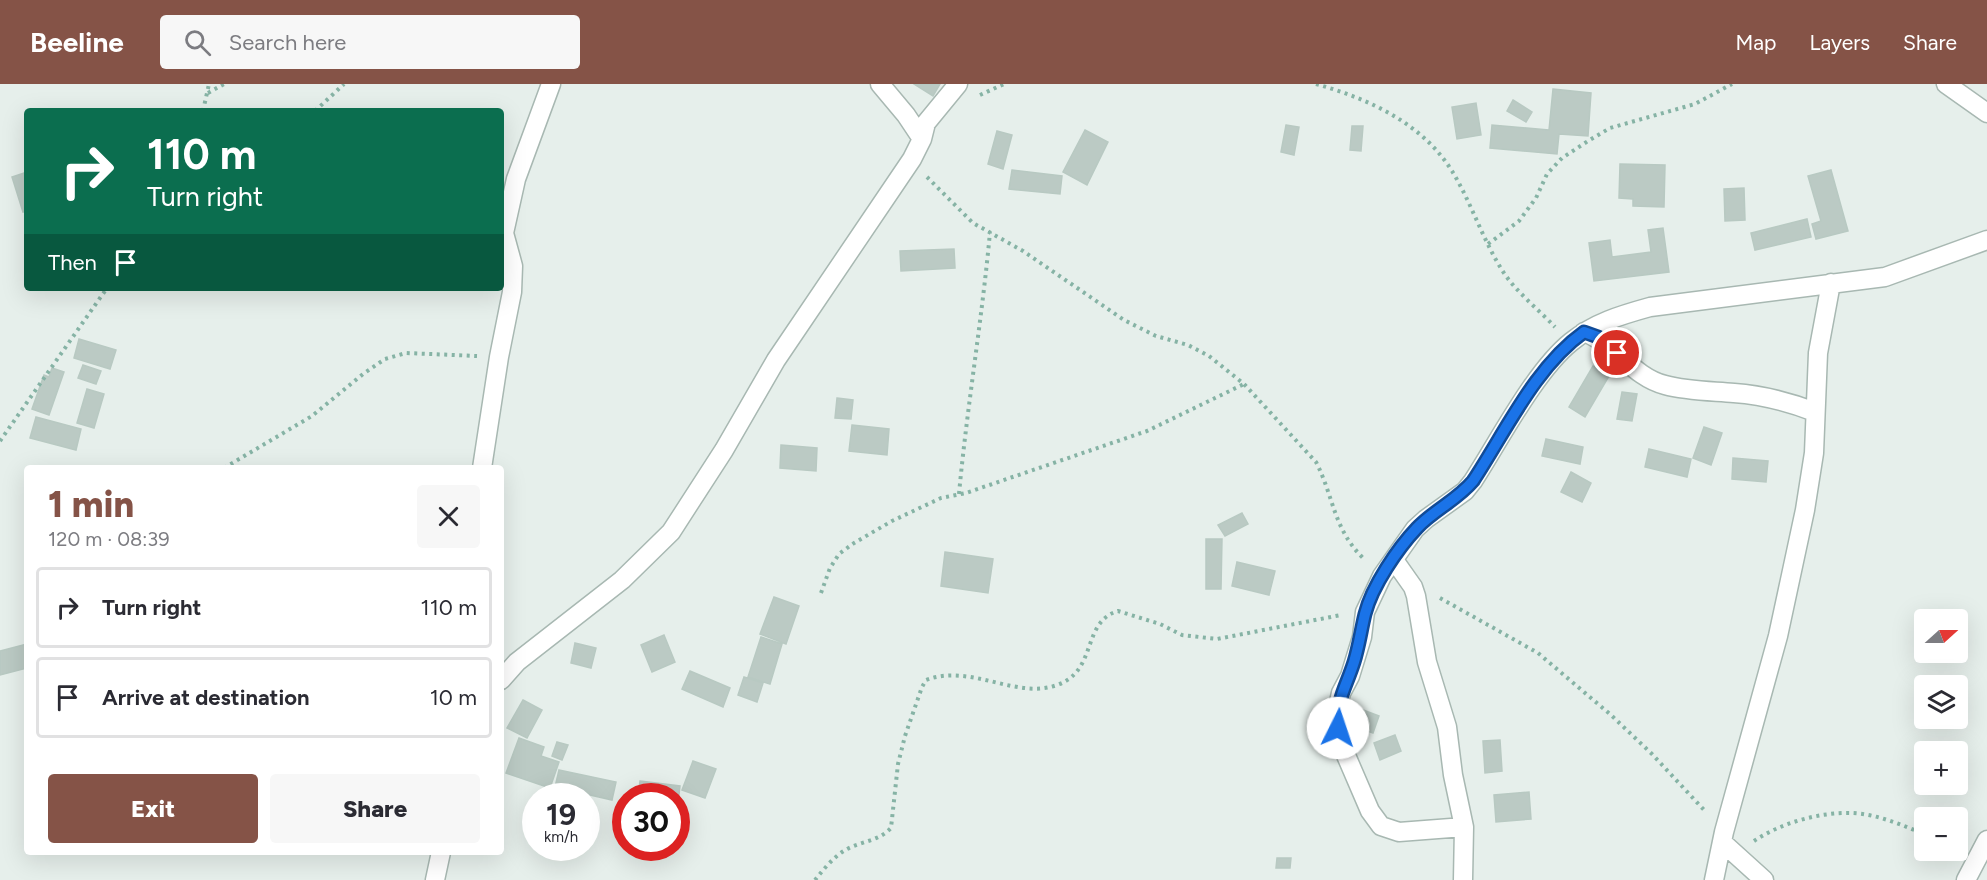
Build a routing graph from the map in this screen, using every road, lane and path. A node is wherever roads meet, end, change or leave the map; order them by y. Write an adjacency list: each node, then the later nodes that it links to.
1 (209, 84): 10 (path)
2 (224, 84): 10 (path)
3 (344, 84): 12 (path)
4 (551, 84): 22 (street)
5 (880, 84): 14 (street)
6 (958, 84): 14 (street)
7 (1316, 84): 18 (path)
8 (1732, 84): 18 (path)
9 (1946, 84): 13 (street)
10 (207, 93): 11 (path)
11 (204, 108)
12 (318, 108)
13 (1987, 113)
14 (922, 140): 15 (street)
15 (912, 159): 16 (path); 34 (street)
16 (990, 232): 23 (path); 28 (path)
17 (1987, 240): 19 (street)
18 (1488, 244): 21 (path)
19 (1831, 283): 21 (street); 24 (street)
20 (105, 291): 25 (path)
21 (1577, 338): 24 (street); 29 (street)
22 (499, 357): 26 (path); 27 (street)
23 (1244, 384): 28 (path); 30 (path)
24 (1815, 412): 38 (street)
25 (0, 441)
26 (229, 465)
27 (482, 465)
28 (959, 494): 32 (path)
29 (1394, 560): 30 (street); 31 (street)
30 (1382, 576): 33 (street)
31 (1414, 591): 35 (street); 38 (path)
32 (821, 593)
33 (1365, 612): 35 (street); 41 (path)
34 (504, 677)
35 (1464, 827): 42 (street)
36 (1914, 830): 38 (path)
37 (1987, 840): 45 (street)
38 (1727, 843): 43 (street); 44 (street)
39 (440, 855): 40 (street)
40 (435, 880)
41 (815, 880)
42 (1462, 880)
43 (1714, 880)
44 (1764, 880)
45 (1966, 880)

